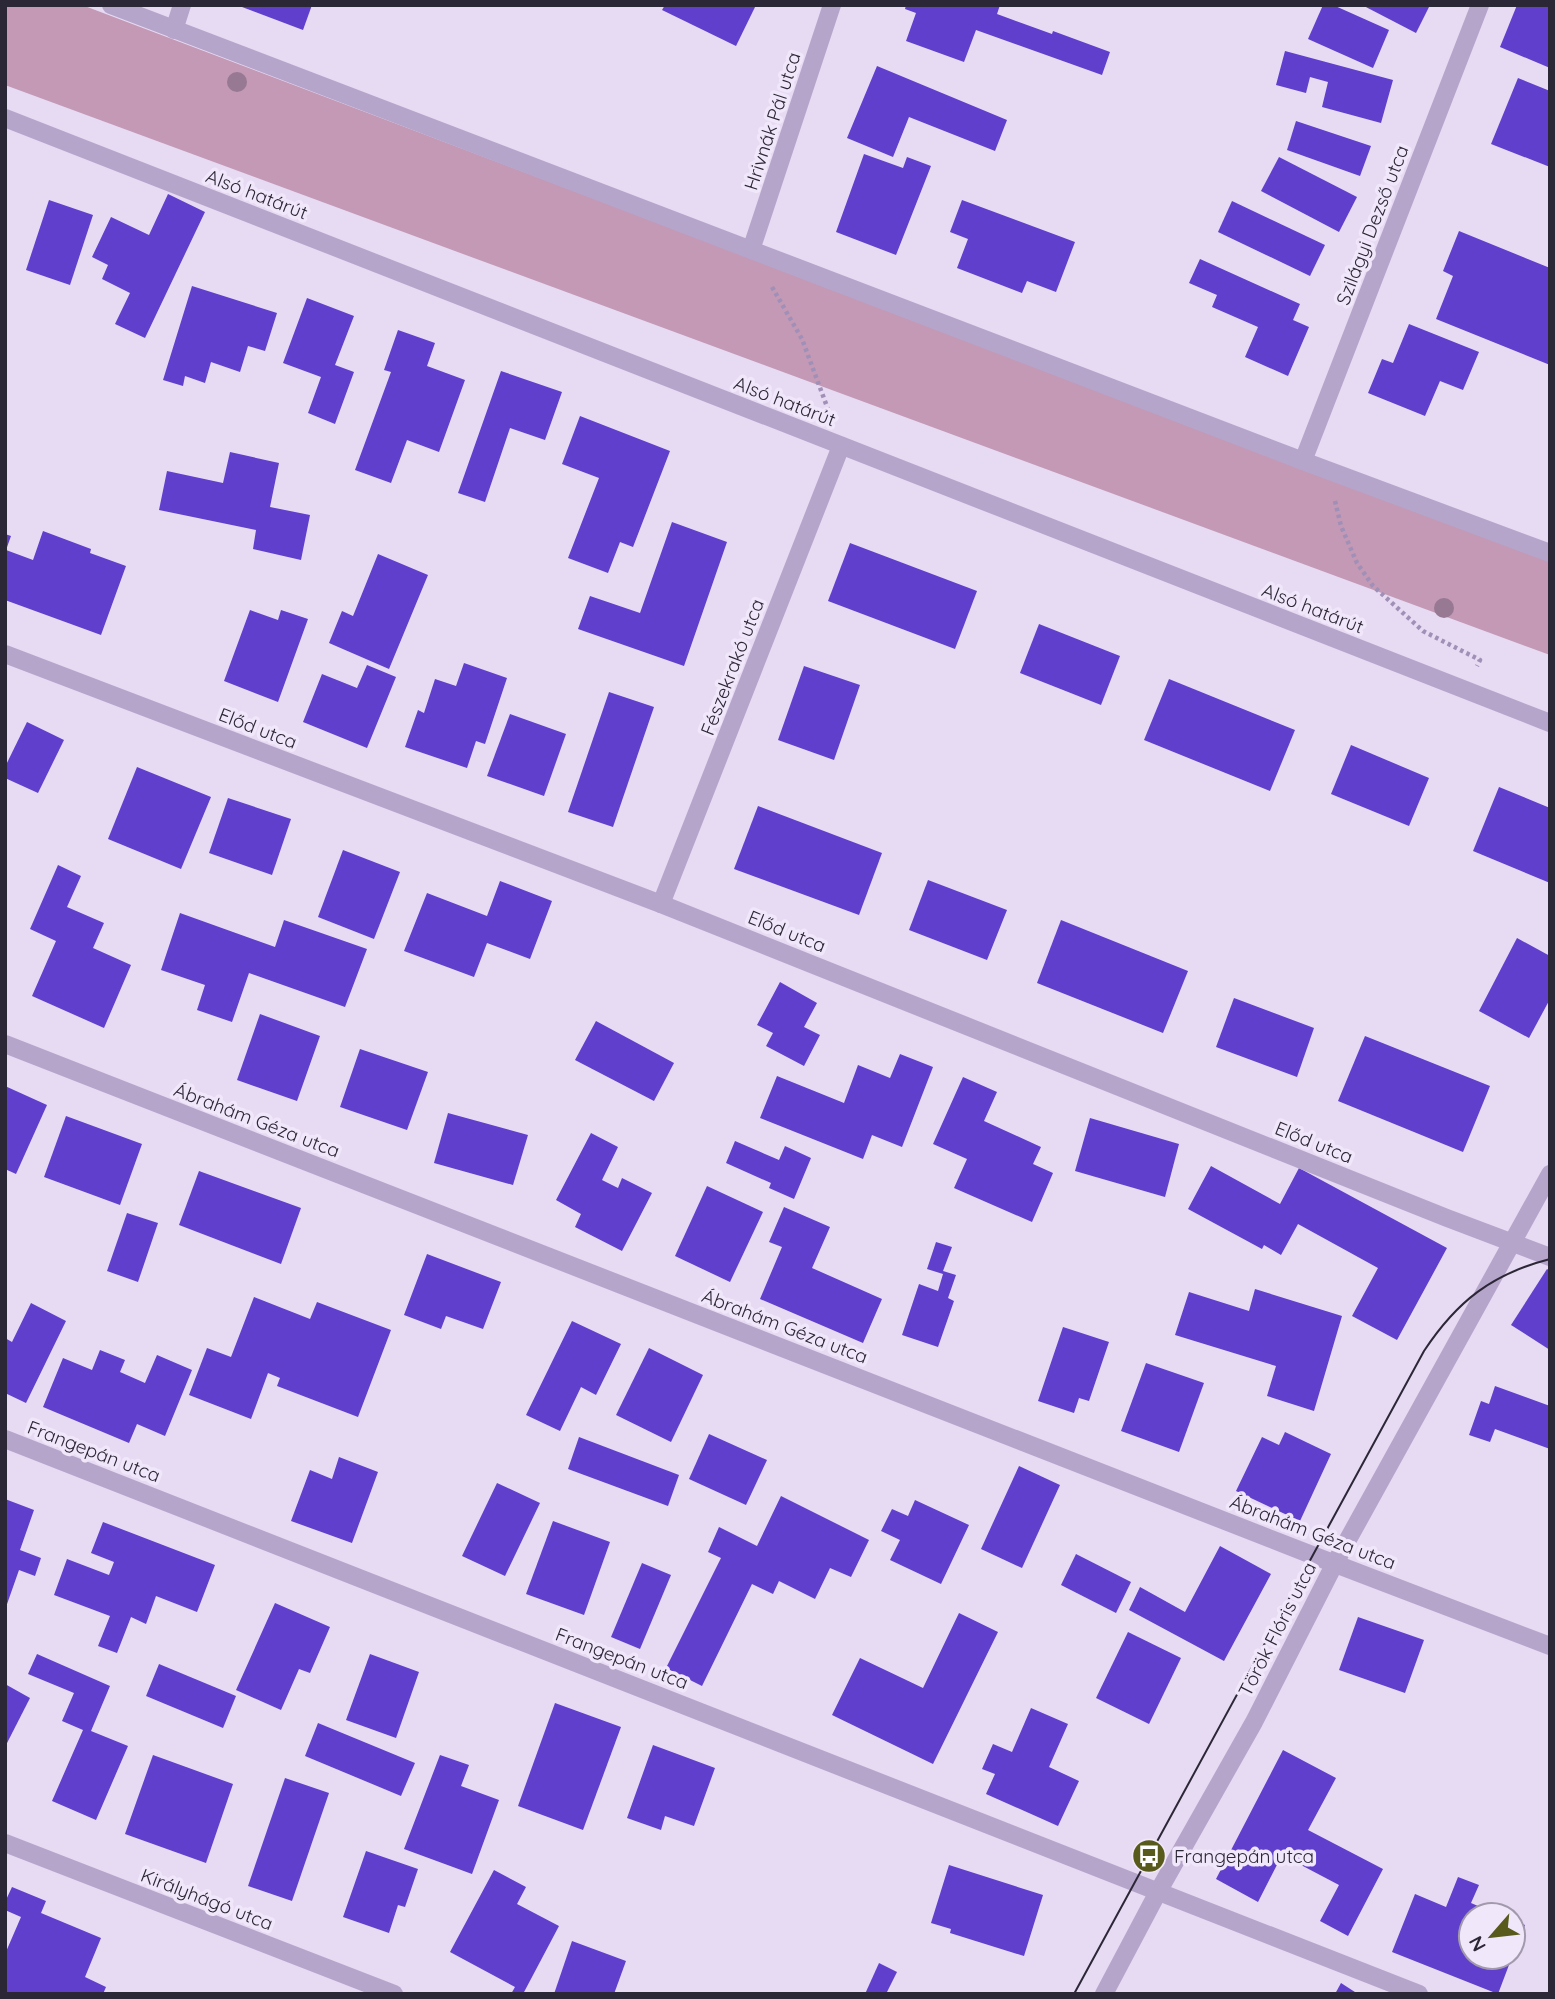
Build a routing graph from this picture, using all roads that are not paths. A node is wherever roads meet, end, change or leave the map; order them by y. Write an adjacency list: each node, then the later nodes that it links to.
1 (111, 5): 5 (street)
2 (181, 5): 5 (street)
3 (832, 5): 7 (street, Hrivnák Pál utca)
4 (1480, 5): 9 (street, Szilágyi Dezső utca)
5 (174, 30): 7 (street)
6 (5, 118): 8 (street, Alsó határút)
7 (751, 250): 9 (street)
8 (841, 446): 12 (street, Alsó határút); 13 (street, Fészekrakó utca)
9 (1303, 461): 10 (street)
10 (1550, 553)
11 (5, 654): 13 (street, Előd utca)
12 (1550, 723)
13 (661, 904): 16 (street, Előd utca)
14 (5, 1044): 19 (street, Ábrahám Géza utca)
15 (1550, 1174): 16 (street, Török Flóris utca)
16 (1512, 1243): 17 (street, Előd utca); 19 (street, Török Flóris utca)
17 (1550, 1257)
18 (5, 1439): 22 (street, Frangepán utca)
19 (1335, 1563): 20 (street, Ábrahám Géza utca); 22 (street, Török Flóris utca)
20 (1550, 1646)
21 (5, 1843): 23 (street, Királyhágó utca)
22 (1158, 1892): 24 (street, Török Flóris utca); 25 (street, Frangepán utca)
23 (394, 1994)
24 (1104, 1994)
25 (1419, 1994)

